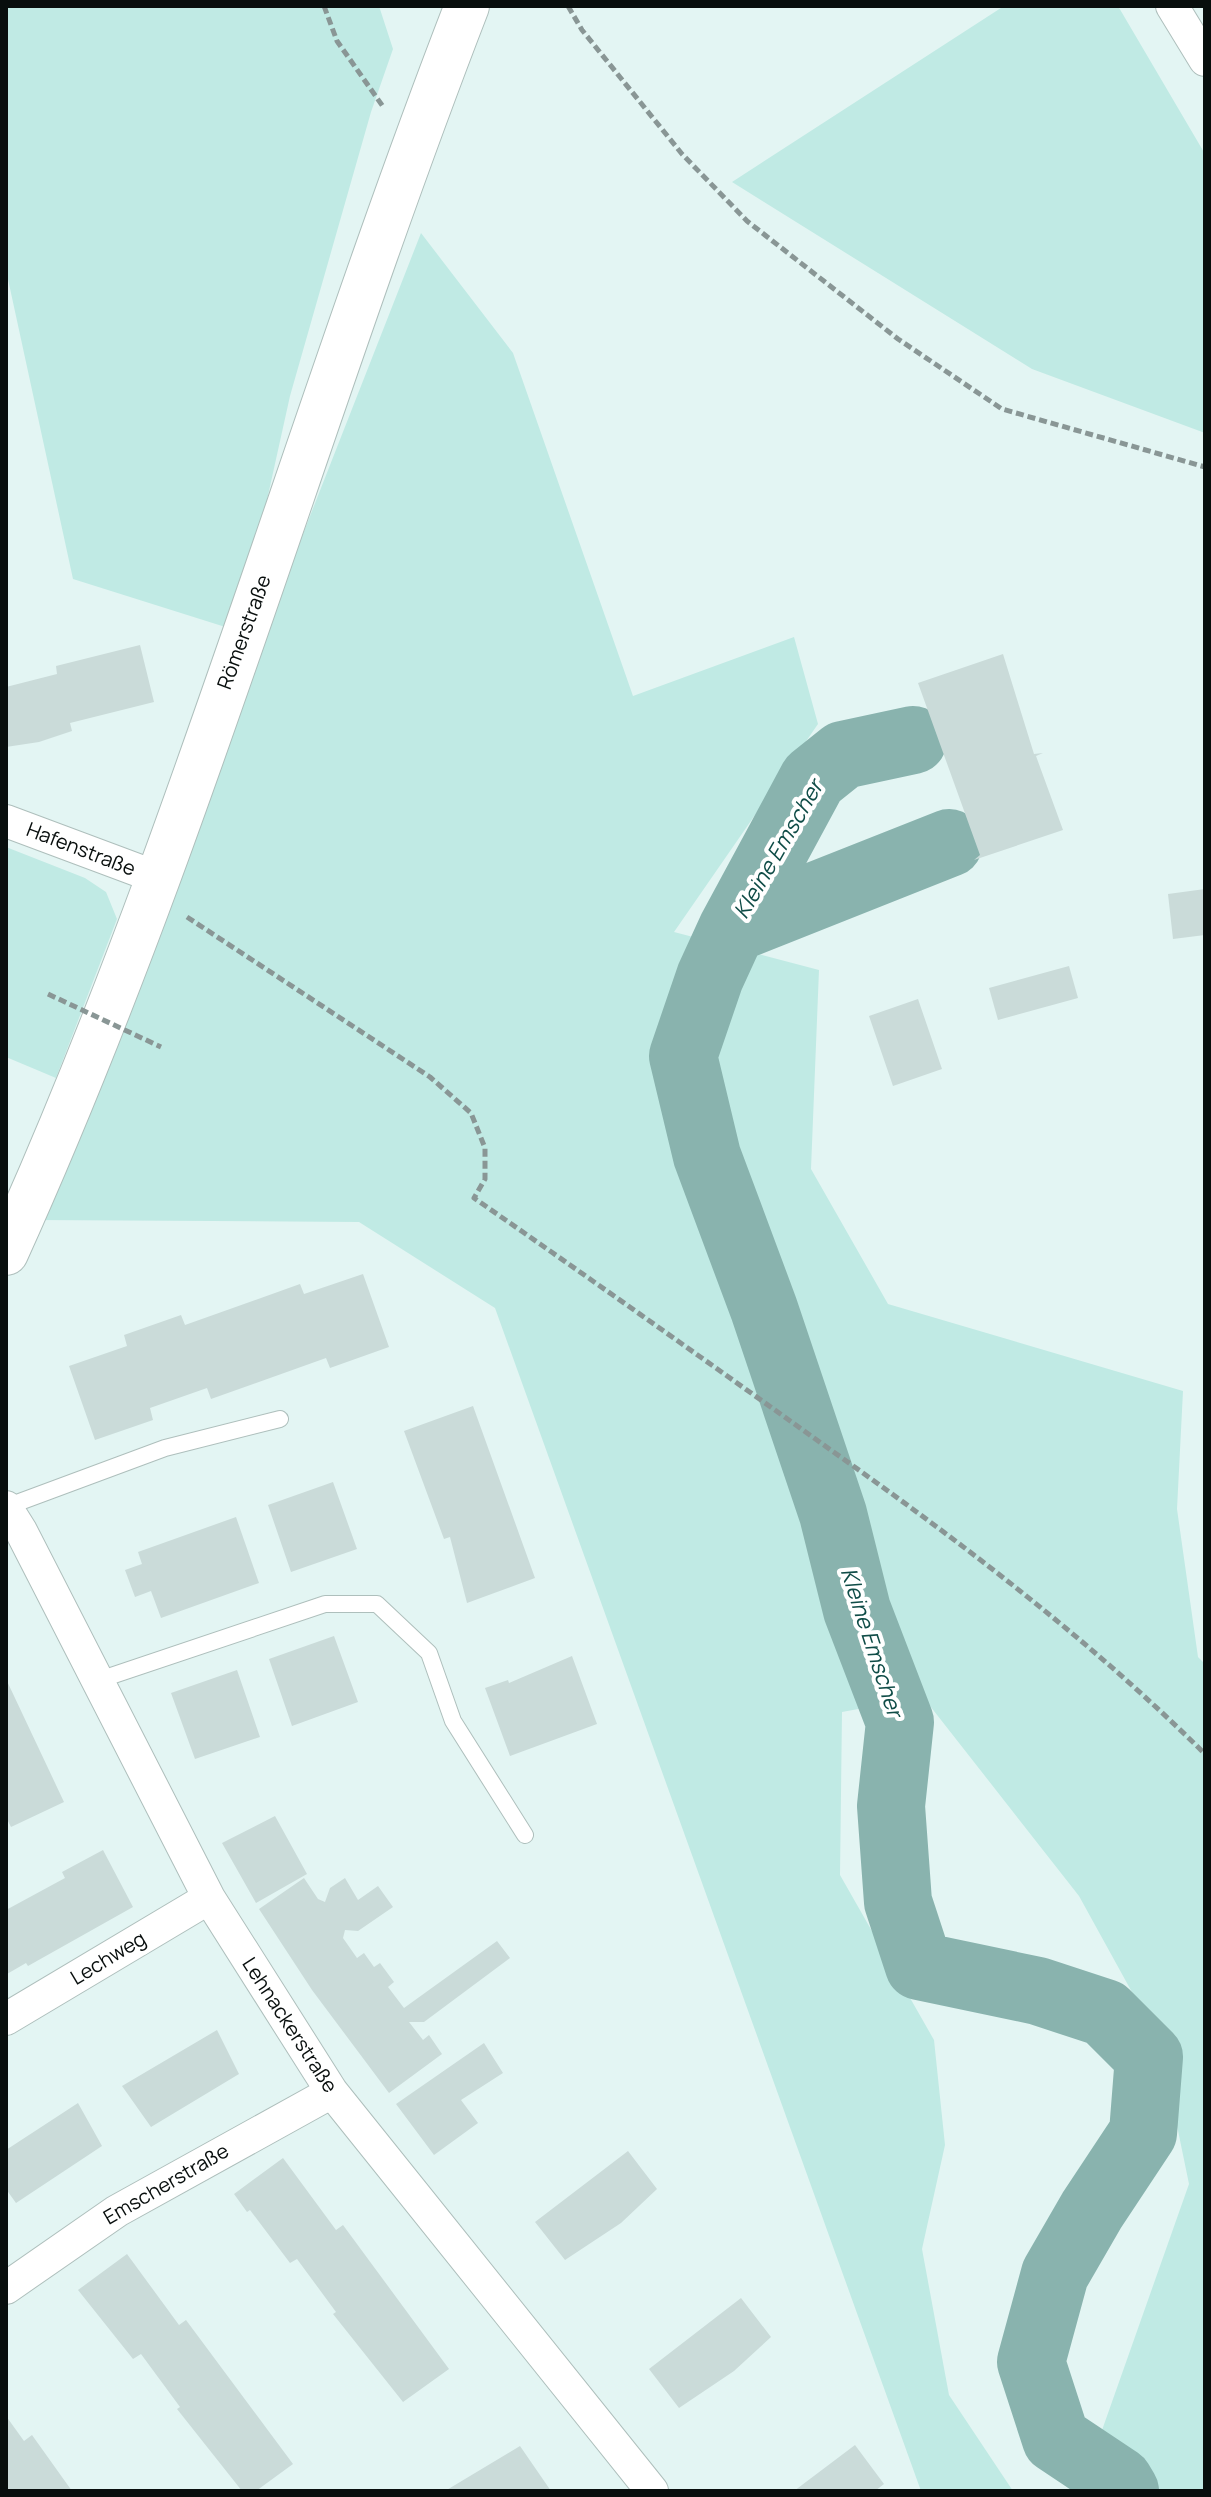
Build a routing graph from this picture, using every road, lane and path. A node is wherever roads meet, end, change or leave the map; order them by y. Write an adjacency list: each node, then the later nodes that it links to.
1 (324, 6): 6 (path)
2 (467, 6): 6 (street, Römerstraße)
3 (568, 6): 7 (path)
4 (1172, 6): 5 (street)
5 (1205, 60)
6 (409, 155): 9 (street, Römerstraße)
7 (1205, 467)
8 (6, 821): 9 (street, Hafenstraße)
9 (153, 887): 12 (street, Römerstraße); 16 (path)
10 (48, 994): 11 (path, bridge)
11 (161, 1047)
12 (6, 1253)
13 (280, 1419): 14 (lane)
14 (6, 1507): 15 (street, Lehnackerstraße)
15 (96, 1681): 17 (lane); 18 (street, Lehnackerstraße)
16 (1205, 1754)
17 (525, 1835)
18 (209, 1898): 19 (street, Lechweg); 20 (street, Lehnackerstraße)
19 (6, 2019)
20 (332, 2092): 21 (street, Emscherstraße); 22 (street, Lehnackerstraße)
21 (6, 2288)
22 (652, 2491)

